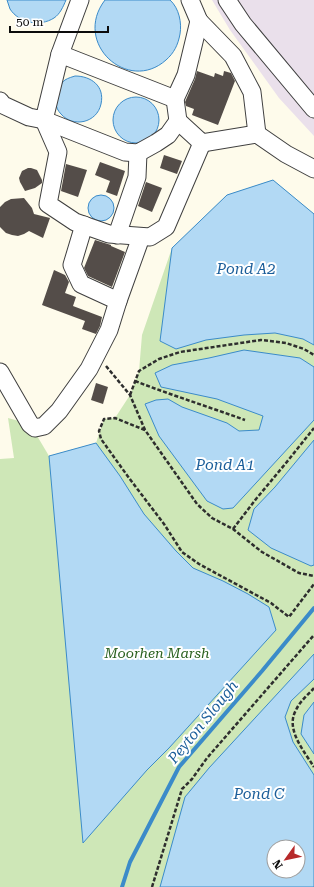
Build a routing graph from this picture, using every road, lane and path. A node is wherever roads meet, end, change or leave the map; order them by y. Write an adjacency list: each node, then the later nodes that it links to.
1 (80, 0): 5 (lane)
2 (190, 0): 4 (lane)
3 (227, 0): 8 (lane)
4 (199, 21): 6 (lane); 11 (lane)
5 (60, 54): 6 (lane); 9 (lane)
6 (175, 99): 10 (lane)
7 (0, 101): 9 (lane)
8 (314, 109)
9 (44, 120): 13 (lane); 15 (lane)
10 (178, 121): 12 (lane); 13 (lane)
11 (257, 134): 12 (lane); 14 (lane)
12 (202, 142): 17 (lane)
13 (138, 153): 16 (lane)
14 (314, 169)
15 (84, 225): 16 (lane); 18 (lane)
16 (117, 235): 17 (lane)
17 (141, 237): 18 (lane)
18 (118, 301): 19 (lane)
19 (96, 354): 21 (lane); 23 (path)
20 (314, 355): 22 (path)
21 (0, 372)
22 (135, 381): 23 (path); 24 (path)
23 (130, 395): 26 (path)
24 (245, 420)
25 (314, 428): 27 (path)
26 (145, 430): 27 (path); 29 (path)
27 (233, 529): 28 (path)
28 (314, 576)
29 (314, 584)
30 (314, 635): 33 (path)
31 (314, 688): 32 (path)
32 (314, 767)
33 (152, 887)

